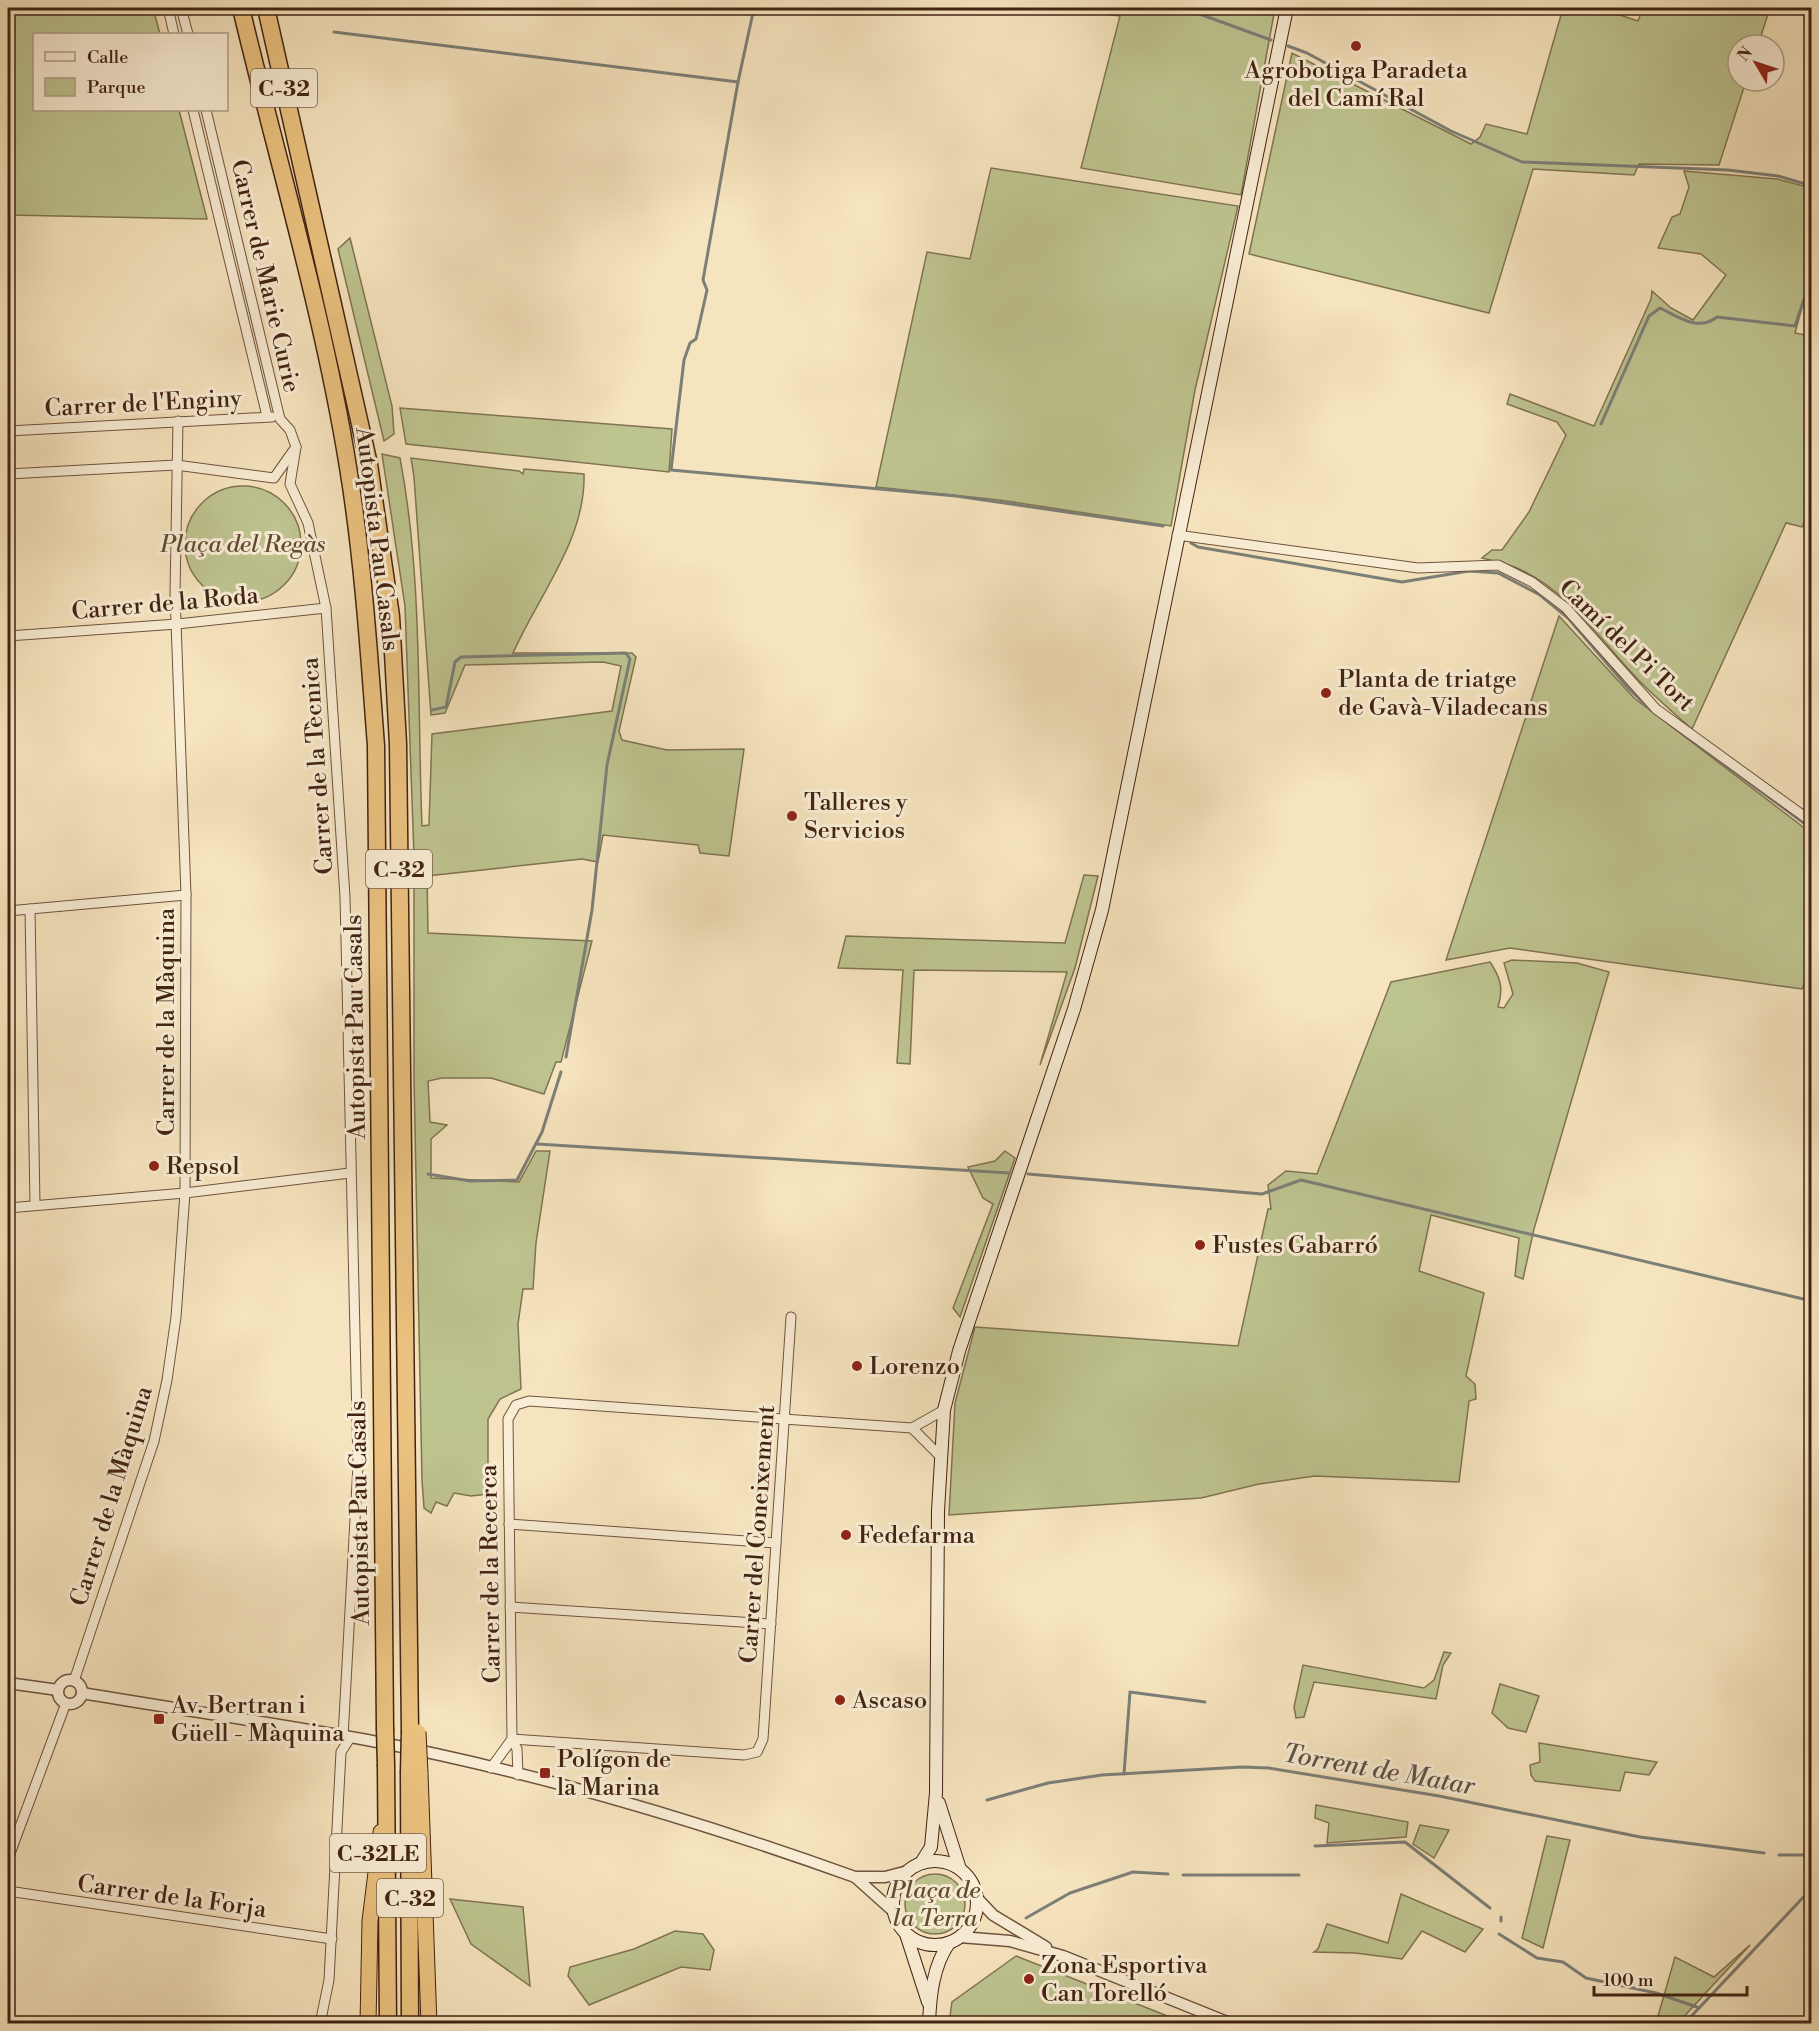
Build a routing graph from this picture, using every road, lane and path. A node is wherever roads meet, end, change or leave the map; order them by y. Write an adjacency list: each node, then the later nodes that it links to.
1 (168, 8): 7 (street)
2 (181, 8): 8 (street)
3 (232, 8): 9 (highway)
4 (241, 8): 9 (highway, Autopista Pau Casals / C-32)
5 (266, 8): 48 (highway, Autopista Pau Casals / C-32, bridge)
6 (1287, 8): 19 (main road)
7 (174, 33)
8 (188, 33)
9 (253, 62): 50 (highway, Autopista Pau Casals / C-32, bridge)
10 (193, 111): 12 (street, Carrer de Marie Curie)
11 (206, 111): 13 (street, Carrer de Marie Curie)
12 (267, 416): 13 (street, Carrer de l'Enginy); 14 (street, Carrer de l'Enginy)
13 (280, 419): 16 (street, Carrer de Marie Curie)
14 (178, 421): 15 (street, Carrer de l'Enginy); 17 (street, Carrer de la Màquina)
15 (8, 431)
16 (296, 447): 17 (street); 20 (street, Carrer de la Tècnica)
17 (176, 465): 18 (street); 21 (street, Carrer de la Màquina)
18 (8, 474)
19 (1177, 535): 23 (street, Camí del Pi Tort); 32 (main road)
20 (326, 608): 21 (street, Carrer de la Roda); 27 (street, Carrer de la Tècnica)
21 (177, 624): 22 (street, Carrer de la Roda); 24 (street, Carrer de la Màquina)
22 (8, 636)
23 (1812, 822)
24 (186, 895): 25 (street); 28 (street, Carrer de la Màquina)
25 (30, 909): 26 (street); 29 (street)
26 (8, 911)
27 (350, 1173): 28 (street); 45 (street, Carrer de la Tècnica)
28 (185, 1192): 29 (street); 40 (street, Carrer de la Màquina)
29 (35, 1206): 30 (street)
30 (8, 1208)
31 (791, 1317): 33 (street, Carrer del Coneixement)
32 (944, 1410): 34 (street); 35 (main road)
33 (784, 1419): 34 (street); 36 (street, Carrer de la Recerca); 37 (street, Carrer del Coneixement)
34 (912, 1428): 35 (street)
35 (940, 1456): 51 (main road)
36 (509, 1524): 37 (street); 38 (street, Carrer de la Recerca)
37 (776, 1542): 39 (street, Carrer del Coneixement)
38 (510, 1606): 39 (street); 46 (street, Carrer de la Recerca)
39 (771, 1624): 46 (street, Carrer del Coneixement)
40 (74, 1681): 42 (street); 43 (street)
41 (8, 1683): 42 (street)
42 (58, 1690): 44 (street)
43 (82, 1693): 44 (street); 45 (street)
44 (66, 1703): 52 (street)
45 (346, 1738): 47 (street); 62 (street, Carrer de la Tècnica)
46 (512, 1739): 47 (street); 49 (street, Carrer de la Recerca)
47 (491, 1768): 49 (street)
48 (414, 1773): 65 (highway); 72 (highway, Autopista Pau Casals / C-32)
49 (518, 1775): 56 (street)
50 (387, 1785): 66 (highway, C-32LE); 71 (highway, Autopista Pau Casals / C-32)
51 (936, 1793): 53 (main road); 54 (main road)
52 (8, 1859)
53 (921, 1863): 54 (main road); 55 (main road)
54 (960, 1869): 58 (main road)
55 (908, 1871): 56 (street); 59 (main road)
56 (855, 1877): 59 (street)
57 (8, 1891): 62 (street, Carrer de la Forja)
58 (976, 1898): 61 (main road); 64 (street)
59 (893, 1911): 60 (main road)
60 (906, 1934): 63 (main road); 67 (main road)
61 (960, 1937): 63 (main road); 64 (street)
62 (332, 1939): 68 (street, Carrer de la Tècnica)
63 (949, 1943): 67 (main road)
64 (1063, 1956): 76 (street)
65 (429, 1994): 73 (highway); 74 (highway)
66 (367, 1996): 69 (highway); 70 (highway, C-32LE)
67 (930, 2010): 75 (main road)
68 (320, 2024)
69 (361, 2024)
70 (368, 2024)
71 (388, 2024)
72 (410, 2024)
73 (429, 2024)
74 (436, 2024)
75 (929, 2024)
76 (1232, 2024)

